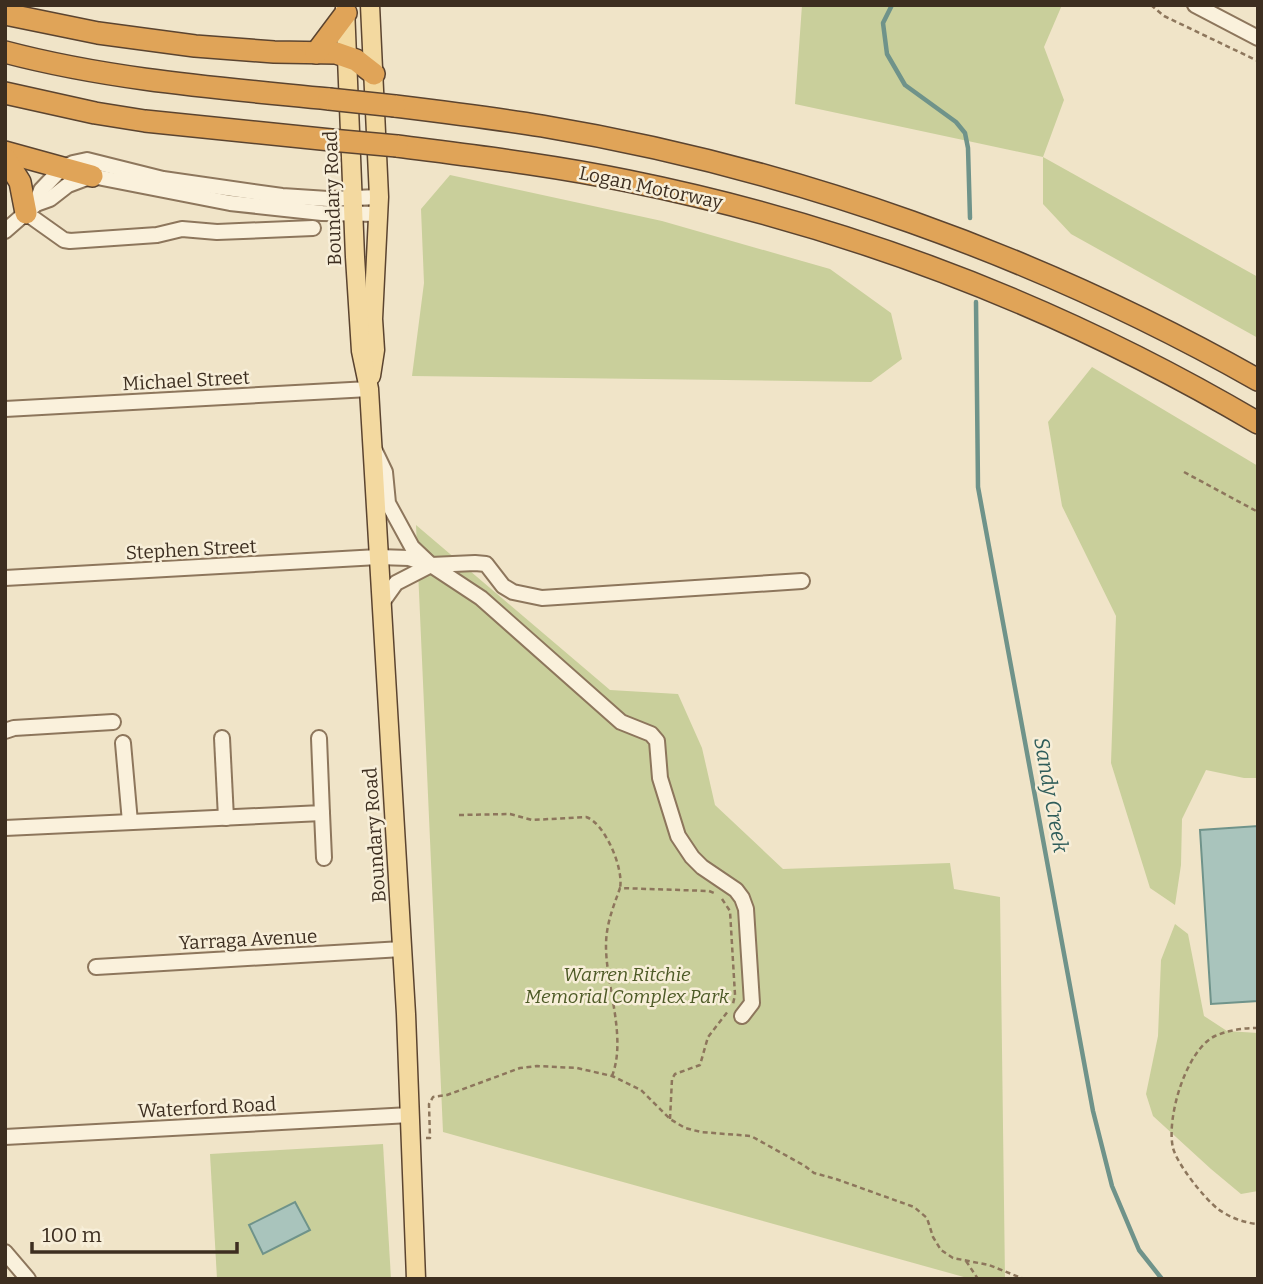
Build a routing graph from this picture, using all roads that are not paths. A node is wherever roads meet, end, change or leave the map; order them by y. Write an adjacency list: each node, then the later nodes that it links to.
1 (370, 5): 9 (main road, Boundary Road)
2 (1195, 5): 5 (street)
3 (345, 9): 7 (highway); 8 (main road, Boundary Road)
4 (5, 14): 7 (highway)
5 (1258, 38)
6 (5, 52): 20 (highway, Logan Motorway, bridge)
7 (316, 53): 8 (highway)
8 (347, 55): 9 (highway); 15 (main road, Boundary Road)
9 (374, 74): 16 (main road, Boundary Road)
10 (5, 93): 23 (highway, Logan Motorway, bridge)
11 (5, 152): 13 (highway)
12 (5, 158): 17 (highway)
13 (62, 168): 14 (highway); 15 (street); 17 (street)
14 (92, 176): 15 (street); 17 (street)
15 (352, 206): 16 (street); 21 (main road, Boundary Road)
16 (379, 206): 21 (main road, Boundary Road)
17 (31, 209): 18 (street); 19 (street)
18 (313, 228)
19 (5, 231)
20 (1258, 380)
21 (369, 389): 22 (street, Michael Street); 24 (main road, Boundary Road)
22 (5, 409)
23 (1258, 423)
24 (372, 445): 25 (main road, Boundary Road); 26 (street)
25 (378, 557): 26 (street, Stephen Street); 27 (street, Stephen Street); 29 (main road, Boundary Road)
26 (431, 565): 28 (street); 29 (street); 42 (street)
27 (5, 578)
28 (802, 581)
29 (381, 604): 40 (main road, Boundary Road)
30 (113, 722): 31 (street)
31 (5, 731)
32 (222, 737): 36 (street)
33 (319, 738): 35 (street)
34 (123, 743): 37 (street)
35 (322, 813): 36 (street); 39 (street)
36 (226, 818): 37 (street)
37 (130, 822): 38 (street)
38 (5, 828)
39 (324, 858)
40 (402, 948): 41 (street, Yarraga Avenue); 43 (main road, Boundary Road)
41 (96, 967)
42 (742, 1016)
43 (410, 1115): 44 (street, Waterford Road); 47 (main road, Boundary Road)
44 (5, 1137)
45 (5, 1252): 46 (street)
46 (28, 1279)
47 (416, 1279)

